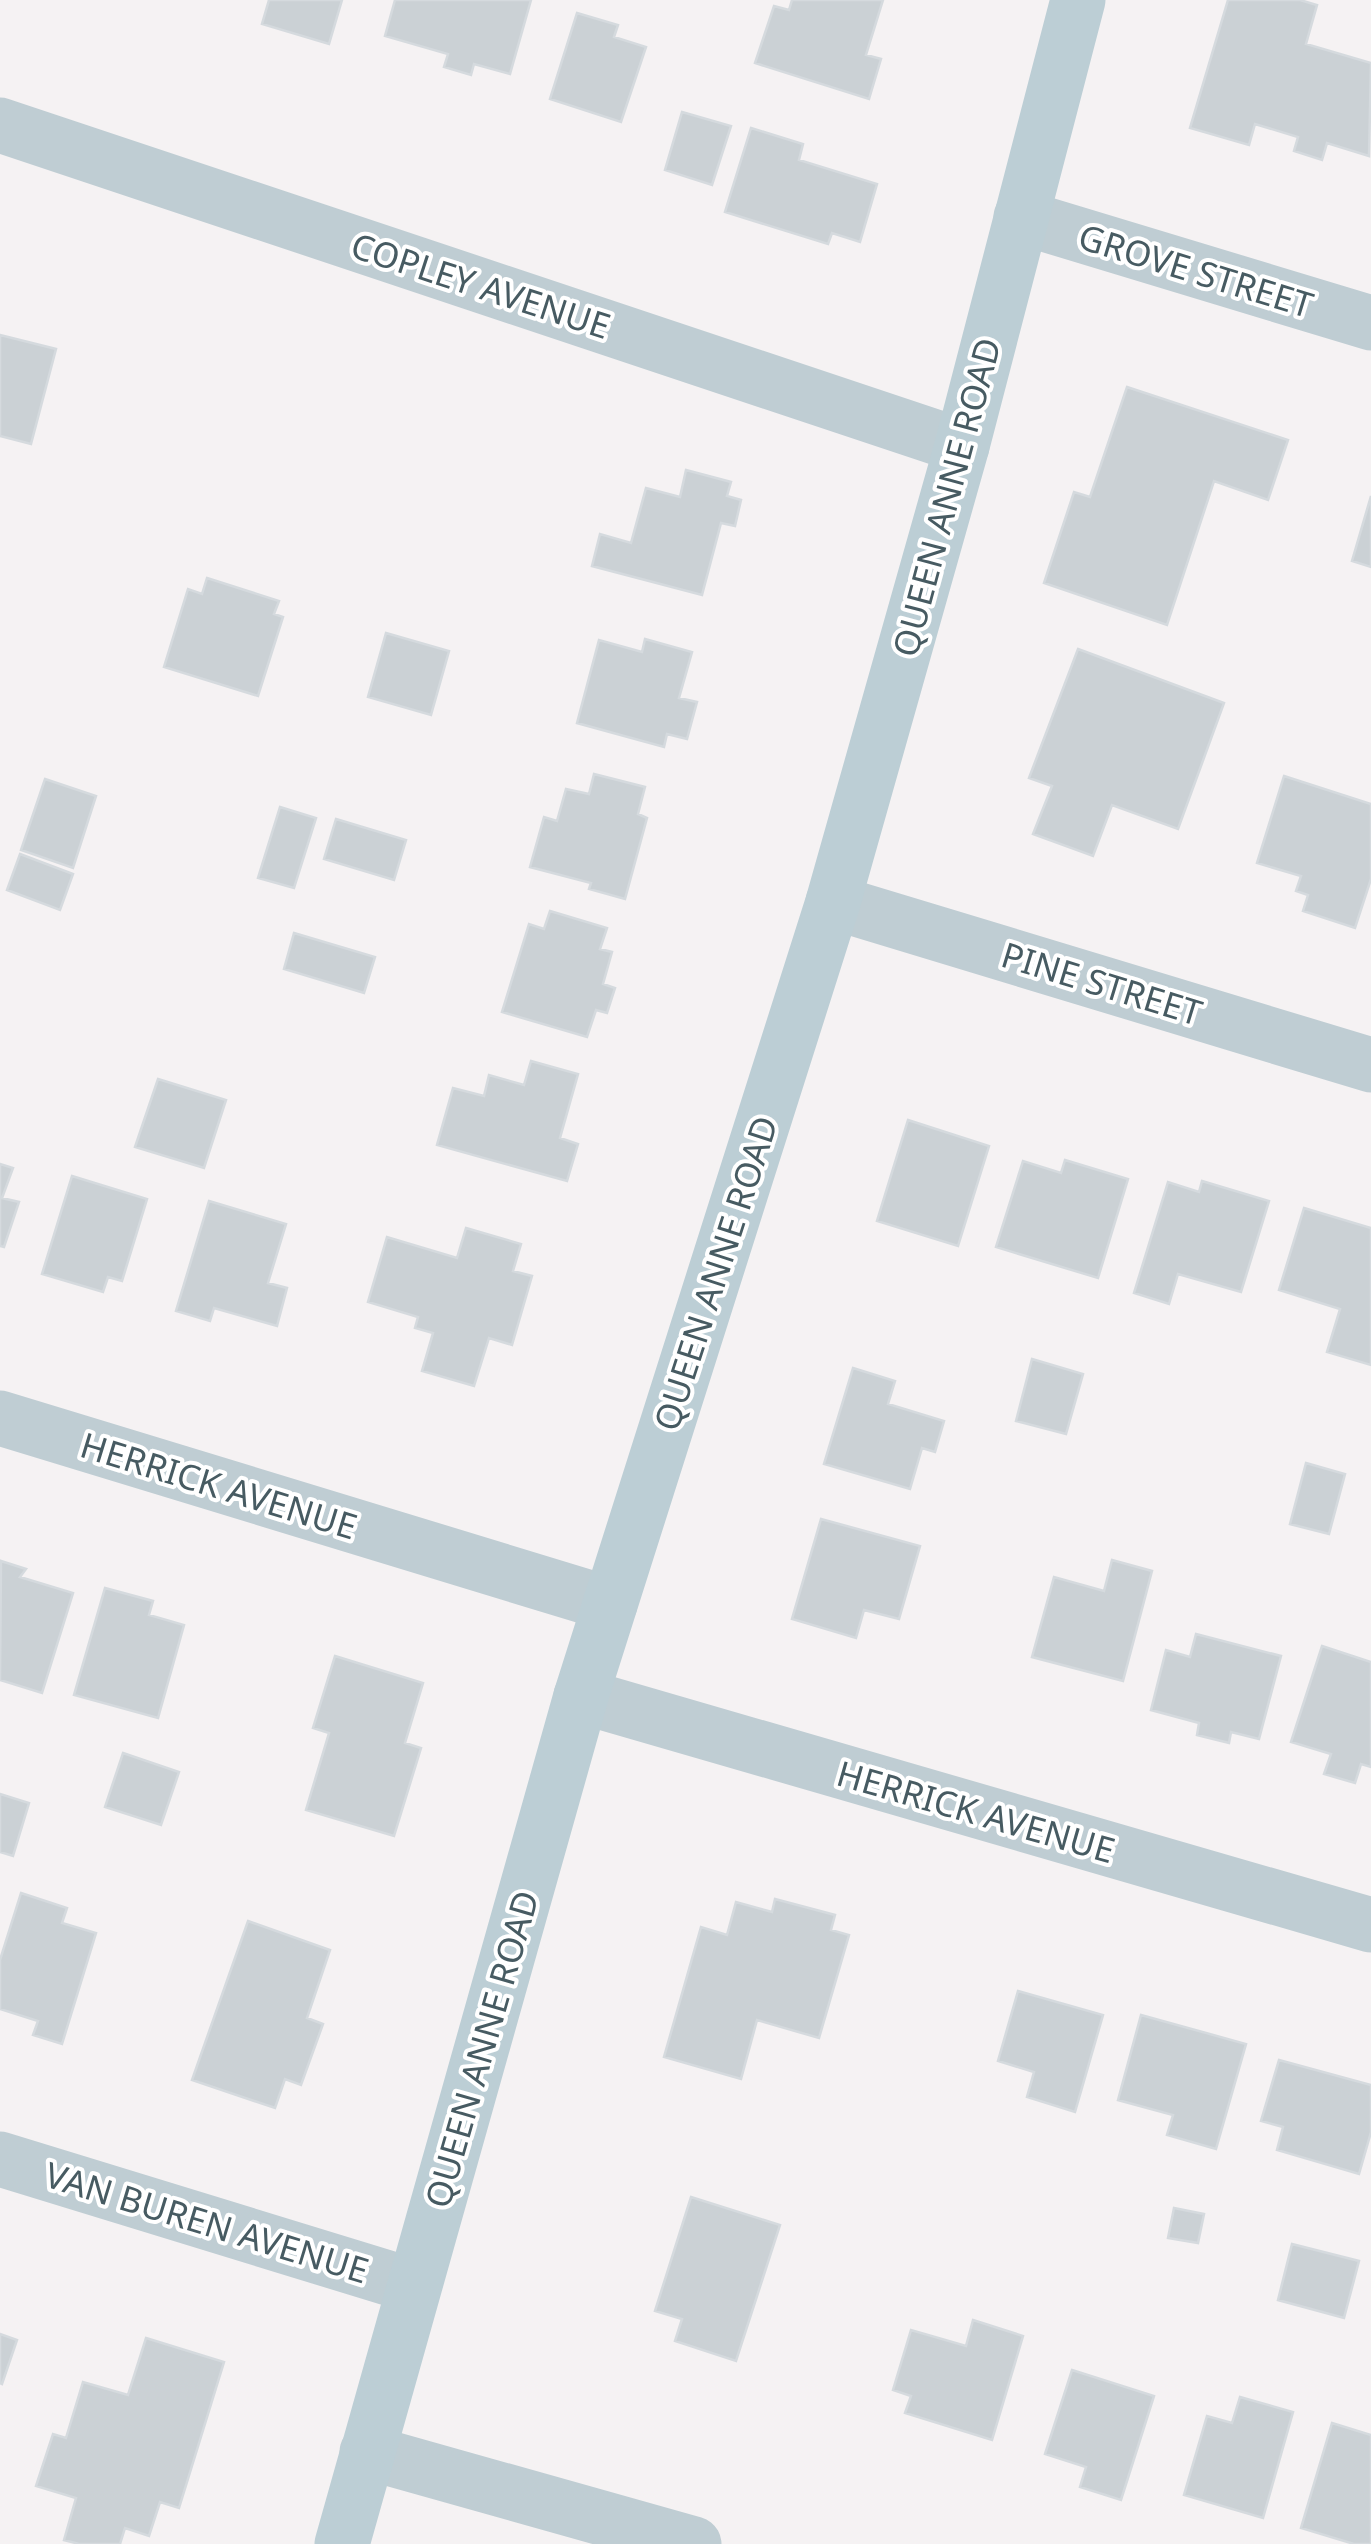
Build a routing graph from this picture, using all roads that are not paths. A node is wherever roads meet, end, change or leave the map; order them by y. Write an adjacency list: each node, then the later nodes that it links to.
1 (1078, 0): 3 (street, QUEEN ANNE ROAD)
2 (0, 124): 5 (street, COPLEY AVENUE)
3 (1021, 218): 4 (street, GROVE STREET); 5 (street, QUEEN ANNE ROAD)
4 (1371, 323)
5 (962, 446): 6 (street, QUEEN ANNE ROAD)
6 (833, 902): 7 (street, PINE STREET); 9 (street, QUEEN ANNE ROAD)
7 (1371, 1066)
8 (0, 1418): 9 (street, HERRICK AVENUE)
9 (610, 1604): 10 (street, QUEEN ANNE ROAD)
10 (581, 1696): 11 (street, HERRICK AVENUE); 13 (street, QUEEN ANNE ROAD)
11 (1371, 1925)
12 (0, 2159): 13 (street, VAN BUREN AVENUE)
13 (414, 2286): 14 (street, QUEEN ANNE ROAD)
14 (367, 2452): 15 (street, QUEEN ANNE ROAD); 16 (street)
15 (342, 2544)
16 (694, 2544)

